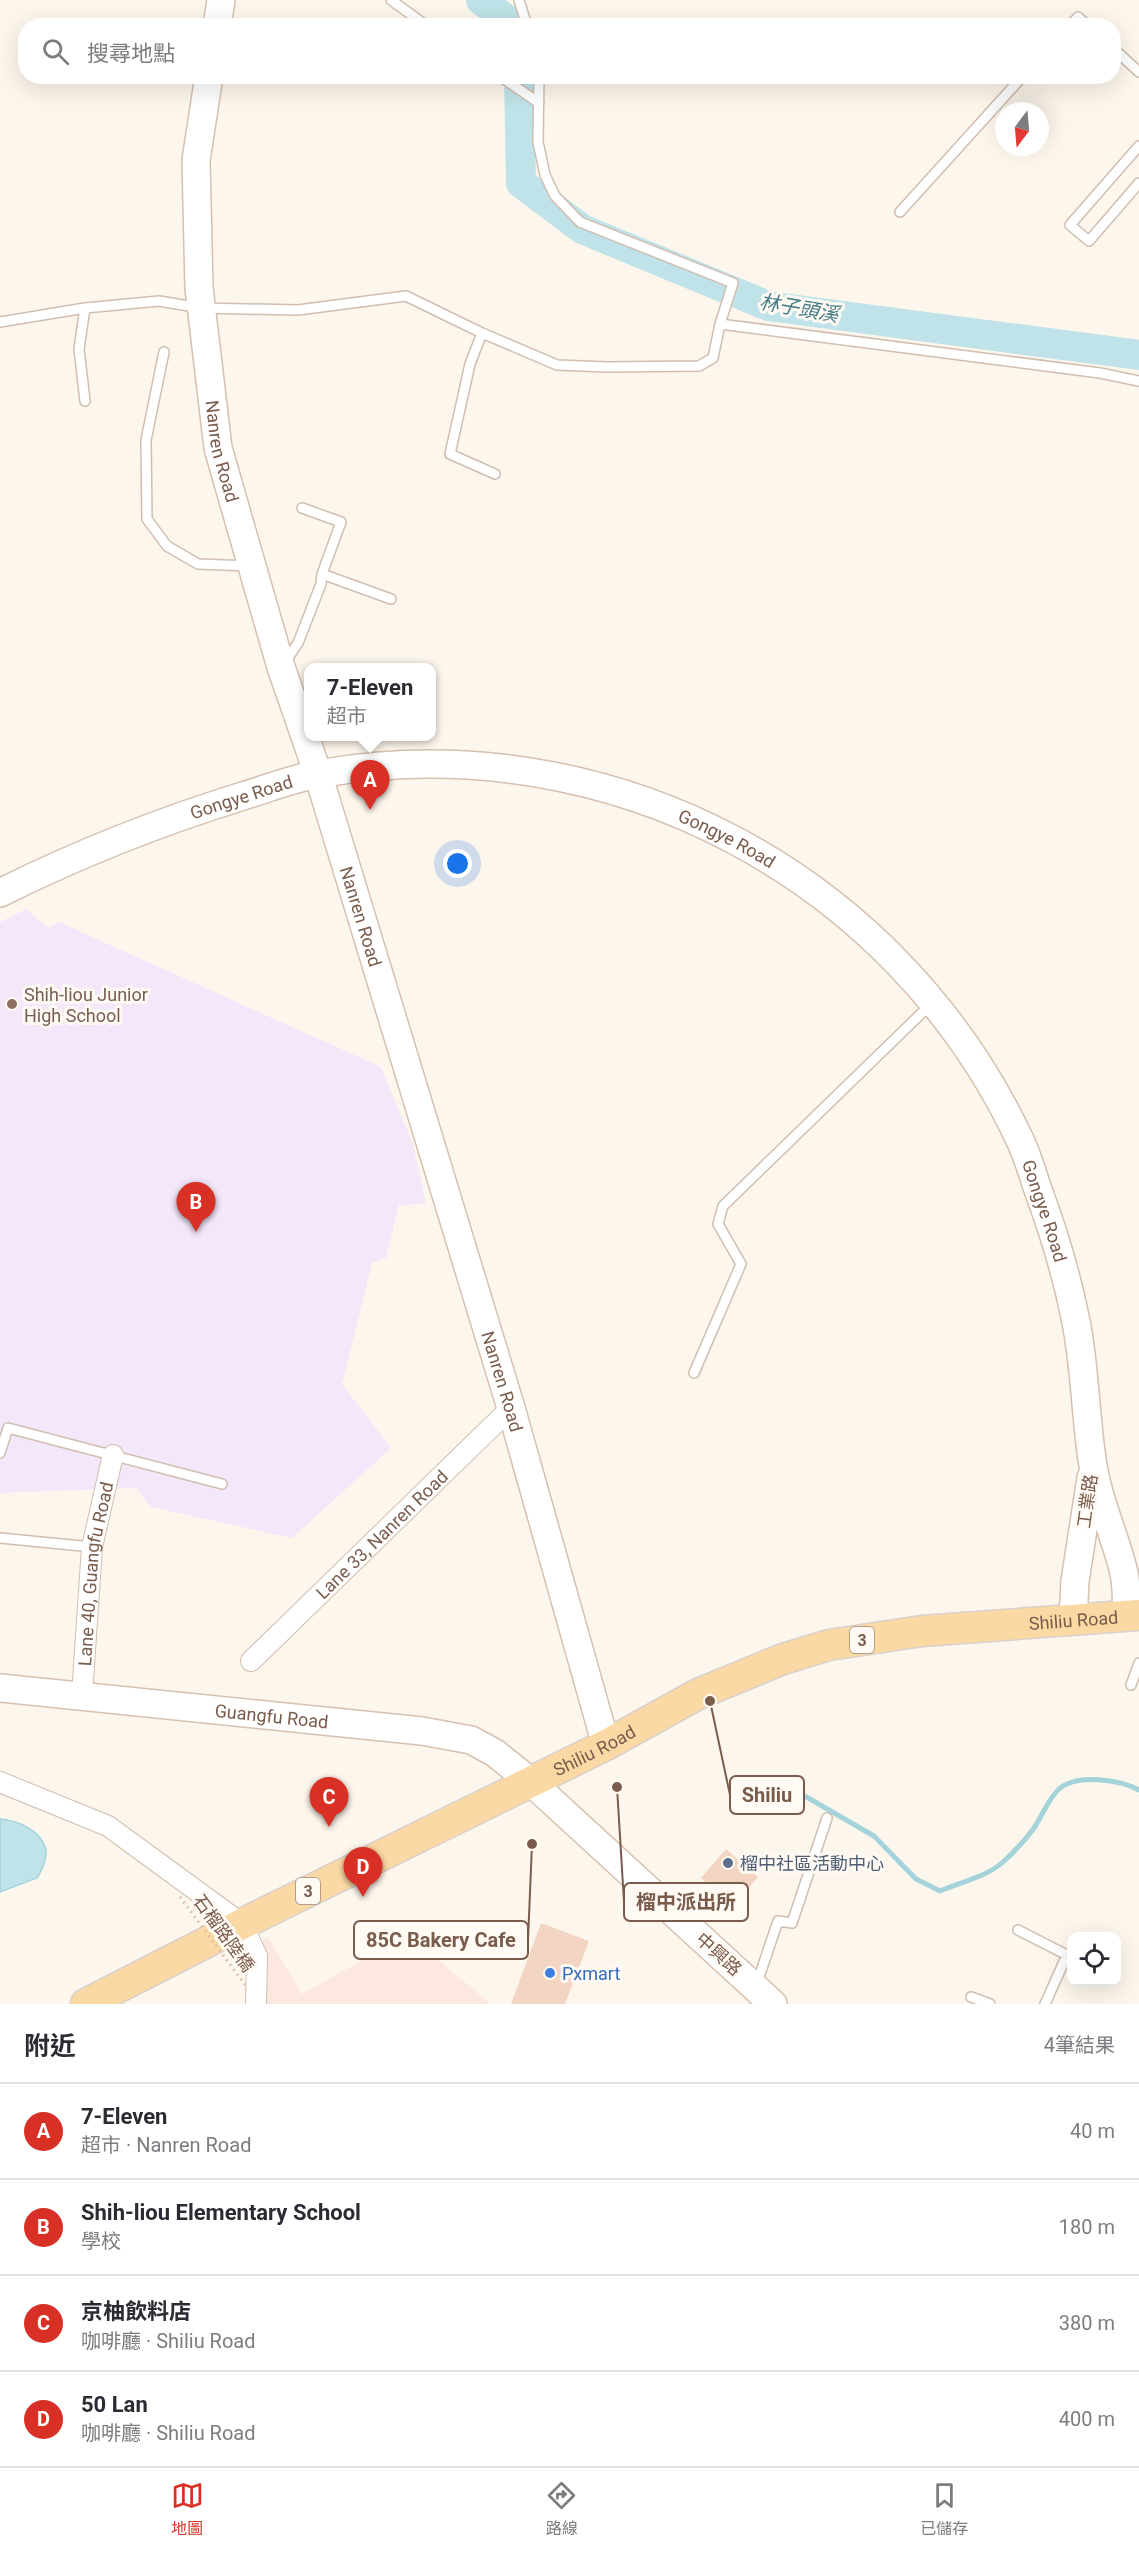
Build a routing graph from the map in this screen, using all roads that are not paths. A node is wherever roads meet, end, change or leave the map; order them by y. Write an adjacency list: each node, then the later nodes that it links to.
1 (221, 0): 4 (street)
2 (391, 0): 5 (lane)
3 (519, 0): 6 (lane)
4 (218, 18)
5 (416, 18)
6 (525, 18)
7 (1121, 56): 8 (lane)
8 (1139, 72)
9 (208, 84): 18 (street, Nanren Road)
10 (512, 84): 13 (lane)
11 (539, 84): 13 (lane)
12 (1016, 84): 16 (lane)
13 (539, 103): 20 (lane)
14 (1139, 146): 15 (lane)
15 (1139, 183)
16 (900, 212)
17 (85, 308): 18 (lane); 19 (lane); 24 (lane)
18 (201, 308): 21 (lane); 27 (street, Nanren Road)
19 (0, 322)
20 (720, 324): 21 (lane); 23 (lane)
21 (482, 333): 25 (lane)
22 (164, 351): 27 (lane)
23 (1139, 381)
24 (85, 401)
25 (495, 474)
26 (302, 508): 28 (lane)
27 (252, 566): 30 (street, Nanren Road)
28 (322, 574): 29 (lane); 30 (lane)
29 (391, 599)
30 (281, 667): 31 (street, Nanren Road)
31 (304, 734)
32 (307, 741): 33 (street, Nanren Road)
33 (318, 774): 34 (street, Gongye Road); 35 (street, Gongye Road); 37 (street, Nanren Road)
34 (0, 893)
35 (934, 1002): 36 (lane); 40 (street, Gongye Road)
36 (694, 1373)
37 (511, 1408): 46 (street, Lane 33, Nanren Road); 51 (street, Nanren Road)
38 (0, 1453): 39 (lane)
39 (113, 1455): 41 (lane); 43 (street, Lane 40, Guangfu Road)
40 (1093, 1465): 44 (street, 工業路); 45 (street, 工業路)
41 (222, 1484)
42 (0, 1538): 43 (lane)
43 (92, 1547): 50 (street, Lane 40, Guangfu Road)
44 (1133, 1615): 45 (main road, Shiliu Road / 3)
45 (1073, 1620): 51 (main road, Shiliu Road / 3)
46 (251, 1661)
47 (1139, 1663): 48 (lane)
48 (1131, 1685)
49 (0, 1688): 50 (street, Guangfu Road)
50 (82, 1695): 53 (street, Guangfu Road)
51 (606, 1745): 53 (main road, Shiliu Road / 3)
52 (0, 1782): 55 (street)
53 (531, 1782): 55 (main road, Shiliu Road / 3); 57 (street, 中興路)
54 (827, 1818): 57 (lane)
55 (243, 1924): 59 (main road, Shiliu Road / 3); 60 (street)
56 (1018, 1930): 62 (lane)
57 (765, 1996)
58 (971, 1997): 61 (lane)
59 (86, 2004)
60 (256, 2004)
61 (990, 2004)
62 (1045, 2004)

